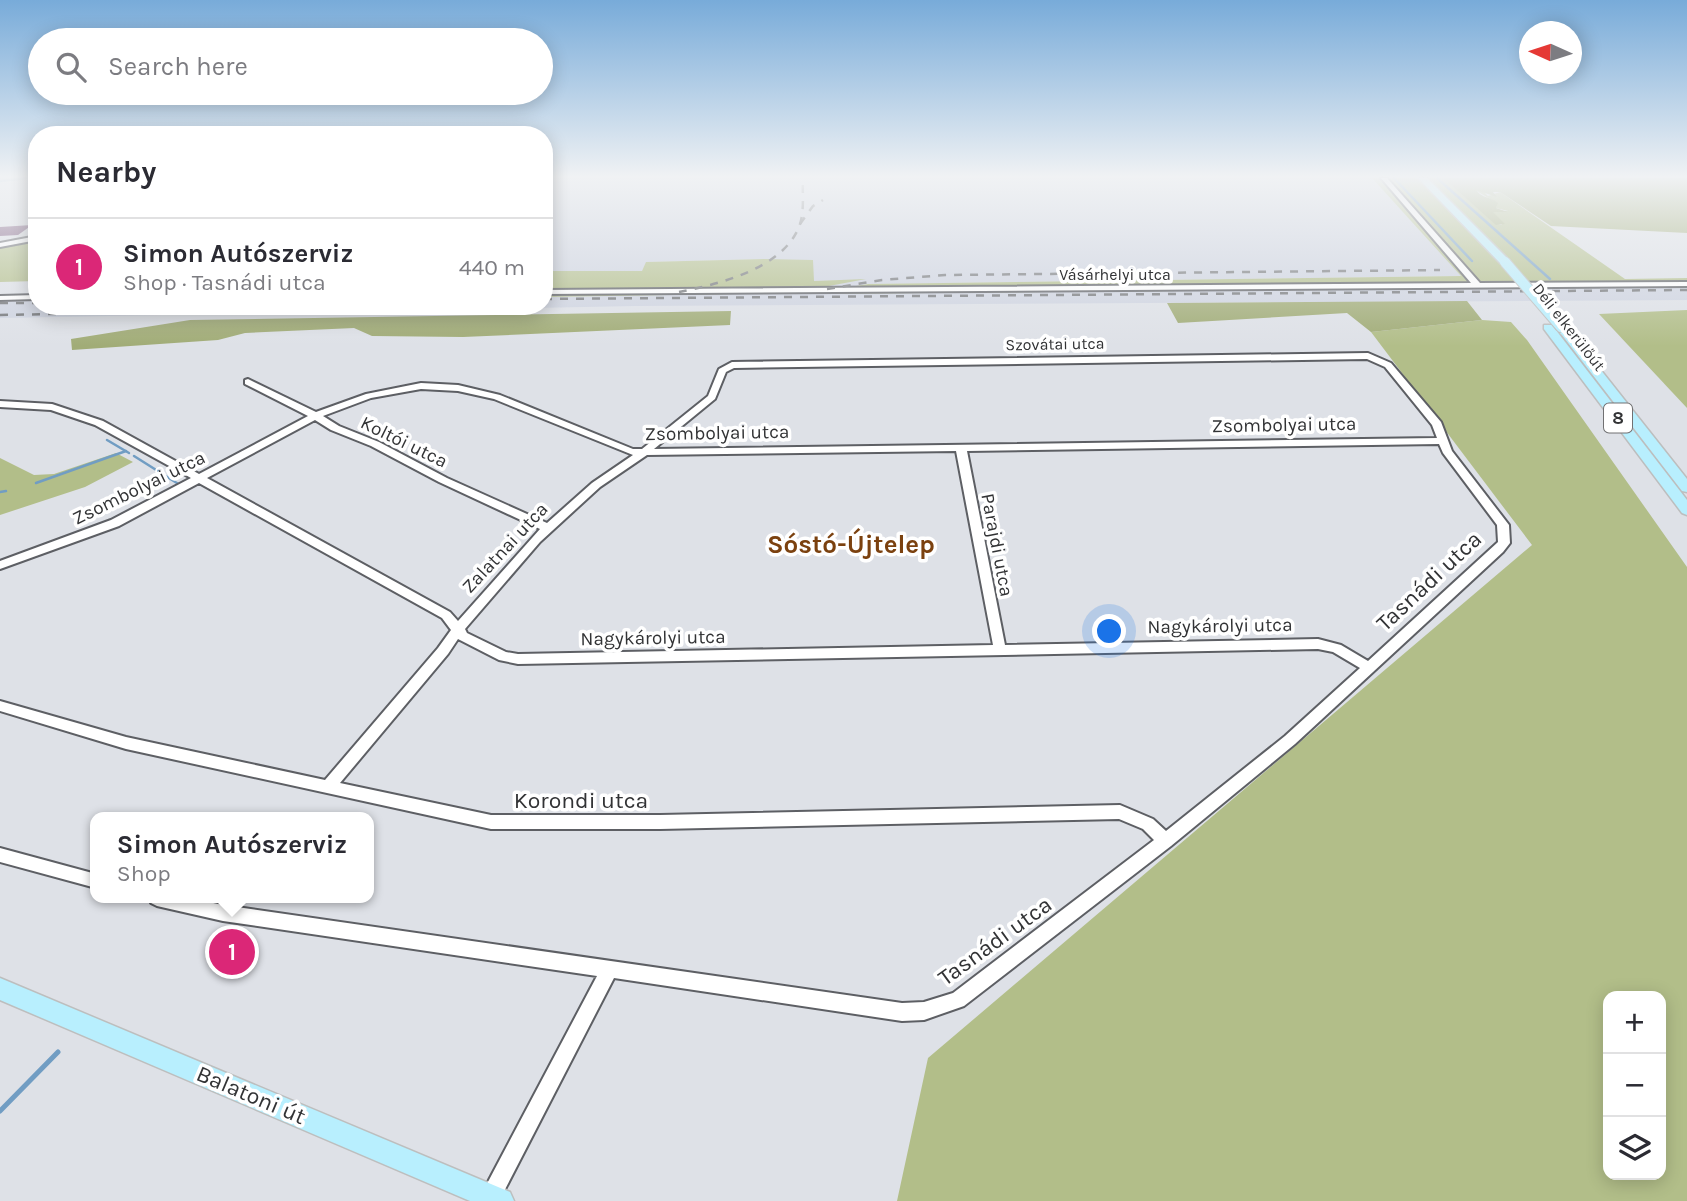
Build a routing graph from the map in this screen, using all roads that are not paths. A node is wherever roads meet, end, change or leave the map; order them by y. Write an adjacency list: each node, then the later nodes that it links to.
1 (1433, 234): 8 (street)
2 (1470, 234): 6 (main road, Déli elkerülőút / 8)
3 (1473, 234): 6 (main road, Déli elkerülőút / 8)
4 (28, 240): 5 (street)
5 (0, 246)
6 (1499, 262): 12 (main road, Déli elkerülőút / 8, bridge)
7 (1687, 284): 8 (street, Vásárhelyi utca)
8 (1478, 286): 9 (street, Vásárhelyi utca)
9 (553, 292)
10 (0, 298): 11 (street)
11 (28, 298)
12 (1554, 327): 22 (main road, Déli elkerülőút / 8); 23 (main road, Déli elkerülőút / 8)
13 (1377, 359): 14 (street, Szovátai utca); 18 (street, Tasnádi utca)
14 (732, 365): 20 (street, Zalatnai utca)
15 (248, 382): 17 (street, Koltói utca)
16 (0, 404): 21 (street, Nagykárolyi utca)
17 (315, 416): 20 (street, Zsombolyai utca); 21 (street, Zsombolyai utca); 24 (street, Koltói utca)
18 (1443, 441): 19 (street, Zsombolyai utca); 28 (street, Tasnádi utca)
19 (961, 448): 20 (street, Zsombolyai utca); 27 (street, Parajdi utca)
20 (644, 452): 24 (street, Zalatnai utca)
21 (200, 479): 25 (street, Zsombolyai utca); 26 (street, Nagykárolyi utca)
22 (1687, 488)
23 (1687, 510)
24 (548, 528): 26 (street, Zalatnai utca)
25 (0, 565)
26 (458, 631): 27 (street, Nagykárolyi utca); 30 (street, Zalatnai utca)
27 (1000, 650): 28 (street, Nagykárolyi utca)
28 (1369, 667): 31 (street, Tasnádi utca)
29 (0, 706): 30 (street, Korondi utca)
30 (328, 786): 31 (street, Korondi utca)
31 (1166, 841): 35 (street, Tasnádi utca)
32 (0, 855): 33 (street)
33 (90, 879)
34 (179, 903): 35 (street, Tasnádi utca)
35 (609, 971): 37 (street)
36 (0, 989): 37 (main road, Balatoni út)
37 (496, 1199)

